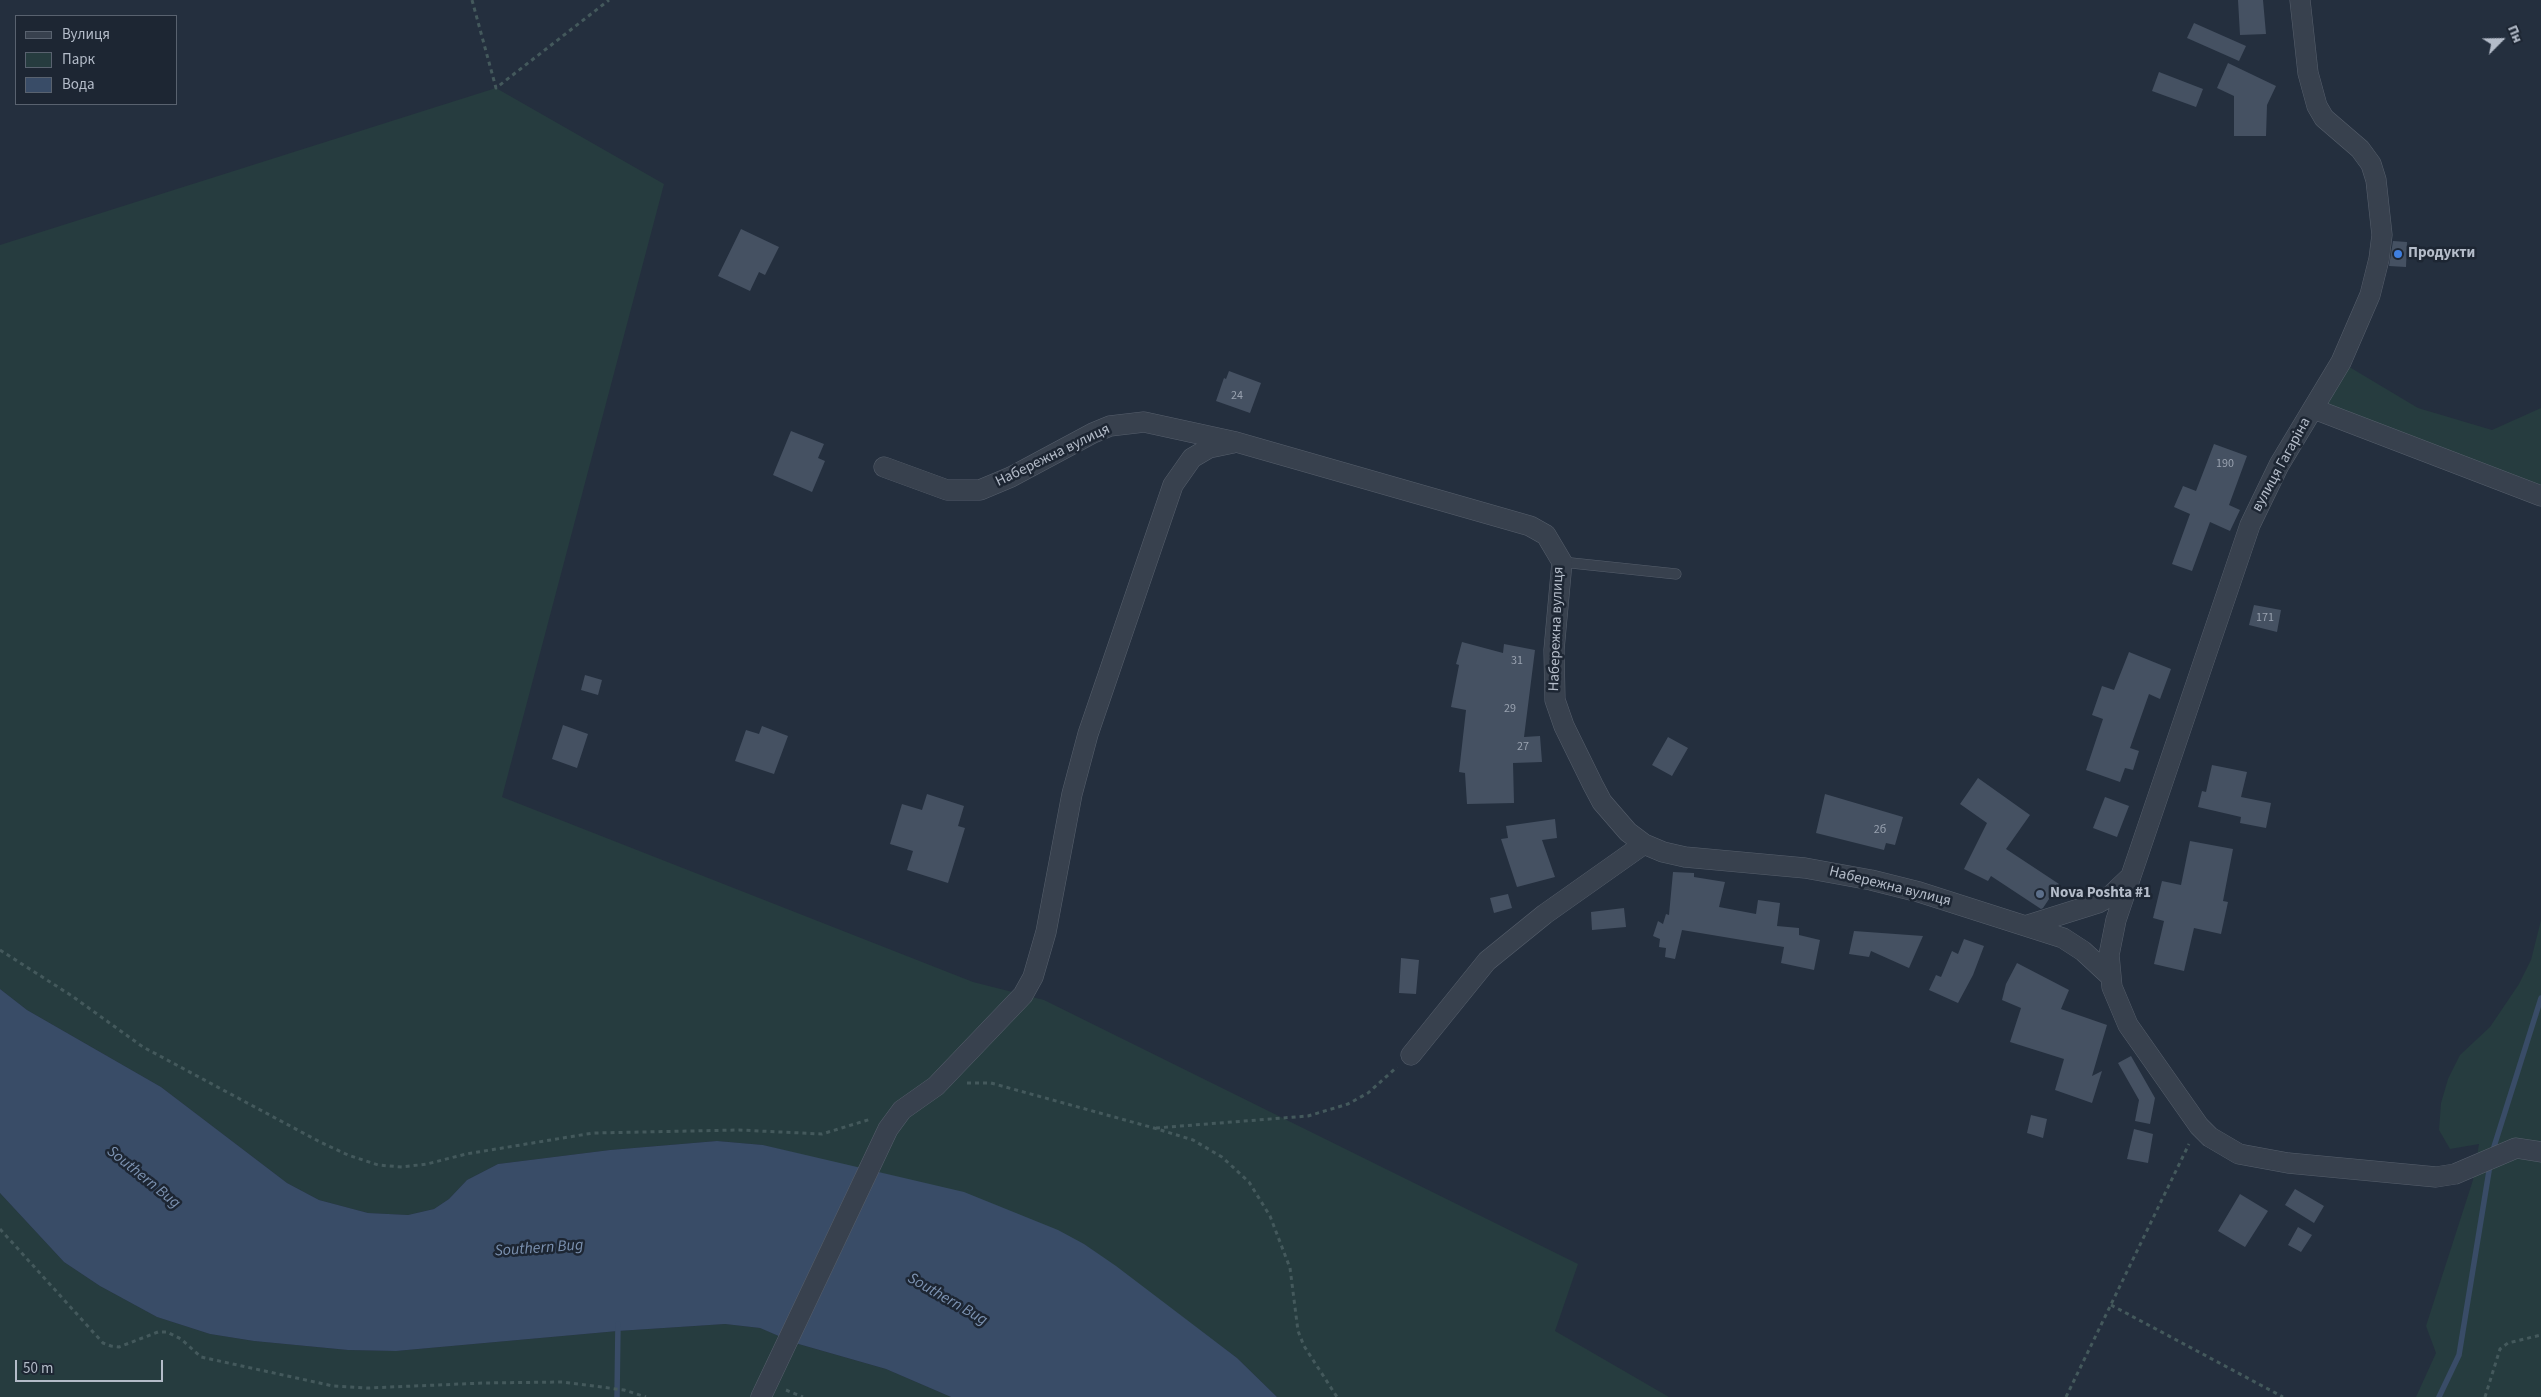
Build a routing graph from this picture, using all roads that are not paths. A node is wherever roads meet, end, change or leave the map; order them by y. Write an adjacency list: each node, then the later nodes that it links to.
1 (2300, 0): 2 (street, вулиця Гагаріна)
2 (2314, 409): 5 (street); 9 (street, вулиця Гагаріна)
3 (1236, 442): 4 (street, Набережна вулиця); 6 (street, Набережна вулиця); 14 (street)
4 (884, 467)
5 (2541, 496)
6 (1562, 562): 7 (lane); 8 (street, Набережна вулиця)
7 (1676, 574)
8 (1644, 844): 10 (street, Набережна вулиця); 12 (street)
9 (2130, 878): 10 (street); 11 (street, вулиця Гагаріна)
10 (2028, 925): 11 (street, Набережна вулиця)
11 (2110, 976): 13 (street, вулиця Гагаріна)
12 (1411, 1055)
13 (2541, 1152)
14 (761, 1397)

